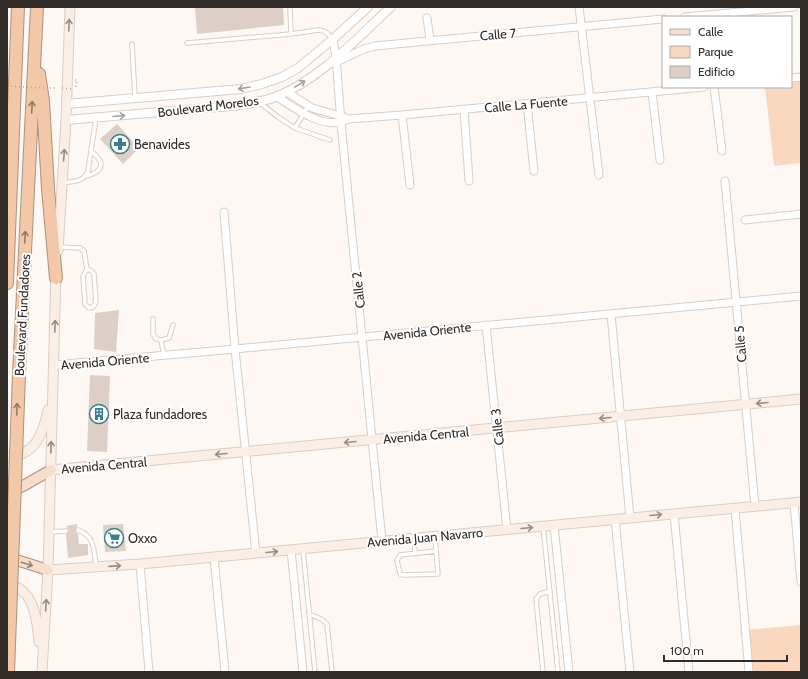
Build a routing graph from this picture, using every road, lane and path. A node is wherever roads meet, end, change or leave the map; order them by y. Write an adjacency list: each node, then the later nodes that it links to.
1 (37, 7): 16 (highway, Boulevard Fundadores)
2 (70, 7): 31 (main road, one-way to 2)
3 (290, 7): 13 (lane)
4 (368, 7): 14 (street, Boulevard Morelos)
5 (391, 7): 19 (street, Boulevard Morelos)
6 (579, 7): 12 (street)
7 (794, 7): 9 (street)
8 (17, 11): 20 (highway); 60 (highway, Boulevard Fundadores)
9 (697, 16)
10 (427, 18): 15 (street)
11 (662, 19): 12 (street, Calle 7)
12 (581, 27): 15 (street, Calle 7); 28 (street)
13 (291, 34): 14 (lane); 17 (lane)
14 (333, 39): 19 (street, Calle 2); 29 (street, Boulevard Morelos, one-way to 29)
15 (430, 40): 19 (street, Calle 7)
16 (35, 42): 59 (highway); 111 (highway, Boulevard Fundadores, one-way to 16, bridge)
17 (187, 43)
18 (132, 44): 29 (lane)
19 (336, 60): 25 (street, Boulevard Morelos, one-way to 19); 36 (street, Calle 2)
20 (7, 65)
21 (7, 86): 22 (path, bridge)
22 (74, 88)
23 (694, 88): 26 (street, Calle La Fuente)
24 (714, 88): 45 (street)
25 (287, 92): 27 (street, Boulevard Morelos); 33 (street)
26 (652, 92): 28 (street, Calle La Fuente); 46 (street)
27 (276, 96): 30 (street, Boulevard Morelos); 35 (street)
28 (589, 98): 32 (street, Calle La Fuente); 48 (street)
29 (136, 99): 31 (street, Boulevard Morelos)
30 (258, 101): 38 (street, Boulevard Morelos, one-way to 30); 42 (lane)
31 (66, 104): 40 (main road)
32 (528, 104): 34 (street, Calle La Fuente); 47 (street)
33 (308, 106): 35 (lane); 36 (street)
34 (464, 109): 37 (street, Calle La Fuente); 50 (street)
35 (305, 114): 41 (street); 42 (lane)
36 (340, 115): 39 (street); 41 (street, Calle 2)
37 (402, 115): 39 (street, Calle La Fuente); 53 (street)
38 (96, 118): 40 (street, Boulevard Morelos); 44 (lane)
39 (348, 119): 41 (street, Calle La Fuente)
40 (66, 120): 52 (main road, one-way to 40)
41 (341, 123): 67 (street, Calle 2)
42 (295, 128): 43 (lane)
43 (330, 140)
44 (91, 151): 49 (lane); 49 (lane)
45 (722, 151)
46 (660, 160)
47 (534, 171)
48 (599, 175)
49 (86, 176): 52 (lane)
50 (469, 181)
51 (725, 181): 62 (street, Calle 5)
52 (62, 183): 57 (main road)
53 (410, 185)
54 (224, 212): 69 (street)
55 (801, 214): 56 (street)
56 (745, 220)
57 (58, 247): 58 (lane); 59 (main road)
58 (87, 269): 58 (lane)
59 (56, 278): 71 (main road, one-way to 59)
60 (7, 283)
61 (801, 296): 62 (street, Avenida Oriente)
62 (736, 302): 63 (street, Avenida Oriente); 74 (street, Calle 5)
63 (611, 314): 66 (street, Avenida Oriente); 75 (street)
64 (153, 319): 68 (lane)
65 (173, 325): 68 (lane)
66 (486, 325): 67 (street, Avenida Oriente); 76 (street, Calle 3)
67 (362, 337): 69 (street, Avenida Oriente); 77 (street, Calle 2)
68 (161, 340): 70 (lane)
69 (235, 350): 70 (street, Avenida Oriente); 78 (street)
70 (164, 356): 71 (street, Avenida Oriente)
71 (54, 365): 72 (main road)
72 (53, 387): 79 (main road); 80 (main road, one-way to 72)
73 (801, 399): 74 (main road, Avenida Central, one-way to 74)
74 (746, 404): 75 (main road, Avenida Central); 83 (street, Calle 5)
75 (620, 416): 76 (main road, Avenida Central, one-way to 76); 86 (street)
76 (497, 428): 77 (main road, Avenida Central); 91 (street, Calle 3)
77 (373, 440): 78 (main road, Avenida Central, one-way to 78); 96 (street, Calle 2)
78 (246, 452): 80 (main road, Avenida Central, one-way to 80); 100 (street)
79 (7, 457)
80 (51, 470): 81 (main road); 93 (main road)
81 (7, 493)
82 (798, 502): 83 (main road, Avenida Juan Navarro); 107 (street)
83 (755, 506): 84 (main road, Avenida Juan Navarro)
84 (735, 508): 85 (main road, Avenida Juan Navarro); 123 (street)
85 (674, 514): 86 (main road, Avenida Juan Navarro, one-way to 85); 122 (street)
86 (630, 518): 87 (main road, Avenida Juan Navarro)
87 (616, 519): 88 (main road, Avenida Juan Navarro); 121 (street)
88 (554, 525): 89 (main road, Avenida Juan Navarro); 120 (street)
89 (543, 526): 91 (main road, Avenida Juan Navarro, one-way to 89); 109 (lane)
90 (78, 530): 105 (lane)
91 (507, 530): 94 (main road, Avenida Juan Navarro)
92 (66, 531): 93 (lane)
93 (48, 532): 106 (main road)
94 (435, 536): 95 (main road, Avenida Juan Navarro); 99 (lane)
95 (414, 538): 96 (main road, Avenida Juan Navarro); 101 (lane)
96 (382, 541): 97 (main road, Avenida Juan Navarro)
97 (303, 549): 98 (main road, Avenida Juan Navarro); 110 (lane)
98 (291, 550): 100 (main road, Avenida Juan Navarro, one-way to 98); 115 (street)
99 (436, 551): 101 (lane); 101 (lane)
100 (256, 553): 103 (main road, Avenida Juan Navarro)
101 (416, 553)
102 (7, 557): 106 (main road, one-way to 106)
103 (214, 557): 104 (main road, Avenida Juan Navarro); 114 (street)
104 (140, 564): 105 (main road, Avenida Juan Navarro, one-way to 104); 113 (street)
105 (96, 567): 106 (main road, Avenida Juan Navarro)
106 (48, 570): 112 (main road, one-way to 106)
107 (801, 582)
108 (7, 583): 112 (main road)
109 (550, 592): 118 (lane); 119 (lane)
110 (309, 614): 116 (lane); 117 (lane)
111 (8, 672)
112 (42, 672)
113 (149, 672)
114 (225, 672)
115 (303, 672)
116 (315, 672)
117 (332, 672)
118 (543, 672)
119 (558, 672)
120 (570, 672)
121 (630, 672)
122 (689, 672)
123 (749, 672)

